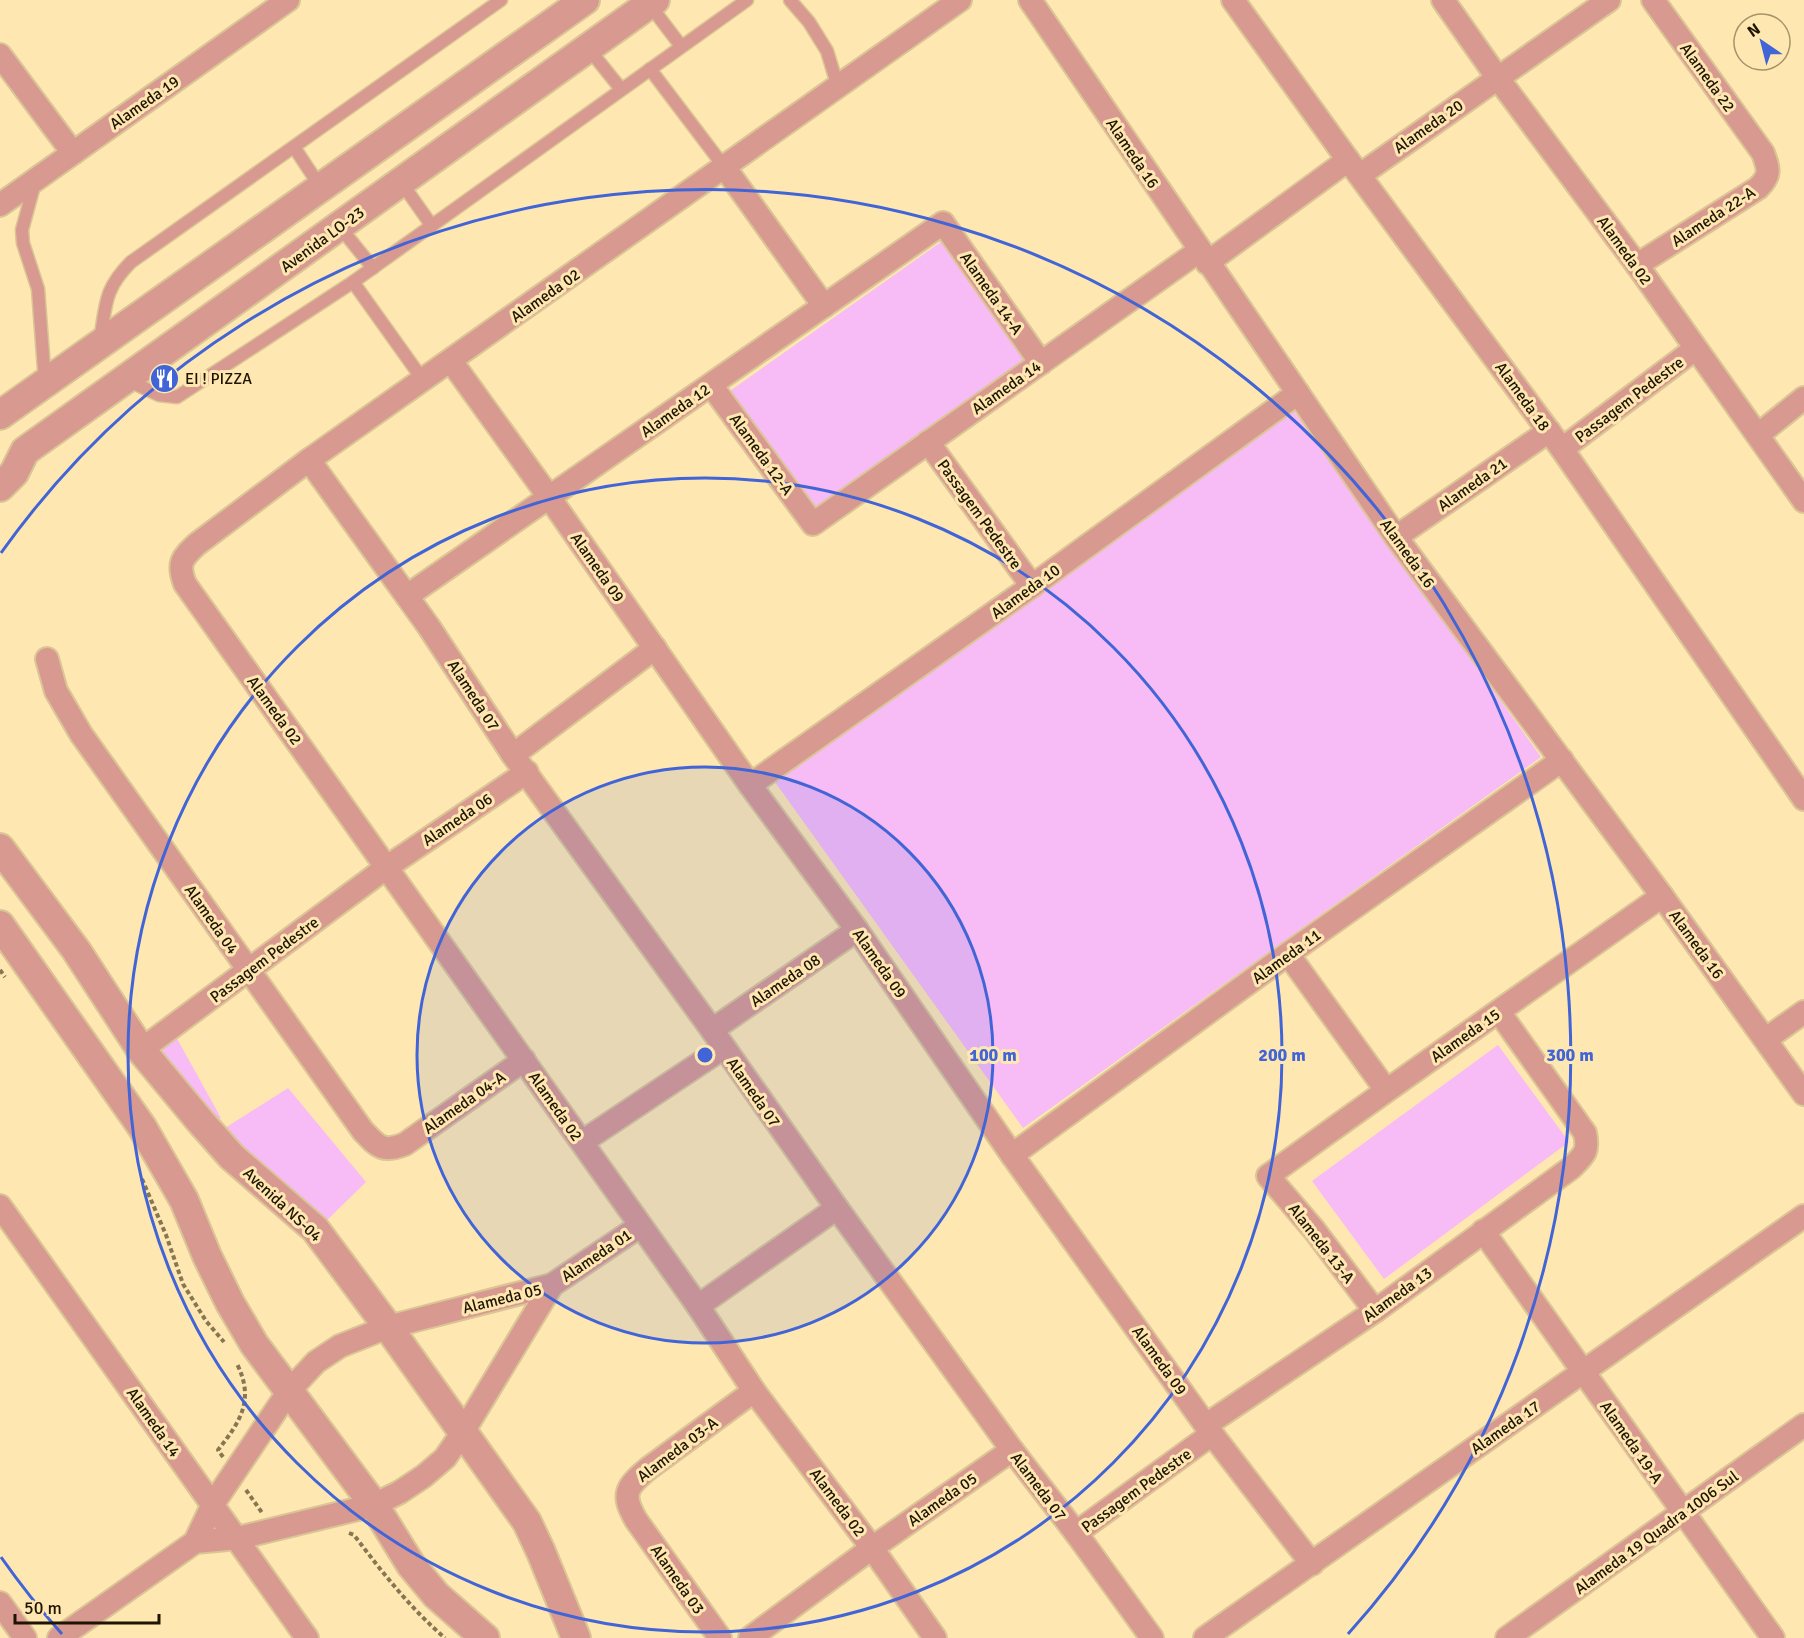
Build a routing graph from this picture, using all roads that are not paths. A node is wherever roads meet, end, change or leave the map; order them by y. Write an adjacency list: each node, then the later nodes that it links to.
1 (288, 0): 21 (street, Alameda 19)
2 (501, 0): 20 (lane)
3 (747, 0): 13 (lane)
4 (790, 0): 18 (lane)
5 (960, 0): 18 (street, Alameda 02)
6 (1030, 0): 32 (street, Alameda 16)
7 (1233, 0): 23 (street, Alameda 18)
8 (1443, 0): 17 (street, Alameda 02)
9 (1609, 0): 17 (street)
10 (1653, 0): 22 (street, Alameda 22)
11 (652, 2): 13 (lane); 14 (street, Avenida LO-23)
12 (568, 8): 27 (street)
13 (681, 46): 16 (lane)
14 (588, 48): 19 (lane); 26 (street, Avenida LO-23)
15 (0, 55): 21 (street)
16 (650, 69): 19 (lane); 24 (lane)
17 (1497, 77): 23 (street, Alameda 20); 33 (street, Alameda 02)
18 (838, 87): 24 (street, Alameda 02)
19 (621, 88): 31 (lane)
20 (294, 147): 27 (lane); 37 (lane)
21 (73, 153): 25 (street, Alameda 19)
22 (1763, 153): 33 (street, Alameda 22-A)
23 (1354, 167): 32 (street); 49 (street, Alameda 18)
24 (725, 168): 36 (street); 39 (street, Alameda 02)
25 (35, 180): 28 (street, Alameda 19); 43 (lane)
26 (401, 182): 30 (street, Avenida LO-23); 31 (lane)
27 (321, 188): 37 (street)
28 (0, 205)
29 (943, 223): 36 (street, Alameda 12); 40 (street, Alameda 14-A)
30 (339, 226): 34 (lane); 41 (street, Avenida LO-23)
31 (432, 226): 34 (lane)
32 (1203, 257): 40 (street, Alameda 14); 45 (street, Alameda 16)
33 (1637, 265): 38 (street, Alameda 02)
34 (373, 268): 35 (lane)
35 (353, 282): 41 (lane); 42 (lane)
36 (824, 306): 44 (street, Alameda 12)
37 (99, 345): 43 (street)
38 (1695, 349): 48 (street, Alameda 02); 49 (street, Passagem Pedestre)
39 (451, 361): 42 (street, Alameda 02); 53 (street, Alameda 09)
40 (1041, 363): 50 (street, Alameda 14)
41 (126, 379): 52 (street, Avenida LO-23)
42 (423, 380): 51 (street, Alameda 02)
43 (45, 383): 47 (street)
44 (711, 385): 53 (street, Alameda 12); 55 (street, Alameda 12-A)
45 (1298, 393): 56 (street, Alameda 16); 57 (street, Alameda 10)
46 (1804, 398): 48 (street)
47 (0, 415)
48 (1758, 435): 54 (street, Alameda 02)
49 (1555, 440): 56 (street, Alameda 21); 64 (street, Alameda 18)
50 (928, 442): 55 (street, Alameda 14); 57 (street, Passagem Pedestre)
51 (309, 460): 58 (street); 66 (street, Alameda 02)
52 (0, 487)
53 (549, 497): 58 (street, Alameda 12); 59 (street, Alameda 09)
54 (1804, 501)
55 (813, 524)
56 (1396, 537): 61 (street, Alameda 16)
57 (1032, 586): 63 (street, Alameda 10)
58 (403, 591): 62 (street, Alameda 07)
59 (655, 648): 62 (street); 63 (street, Alameda 09)
60 (47, 659): 71 (street, Alameda 04)
61 (1562, 760): 67 (street, Alameda 16); 70 (street, Alameda 11)
62 (520, 764): 66 (street, Alameda 06); 74 (street, Alameda 07)
63 (750, 785): 69 (street, Alameda 09)
64 (1804, 798)
65 (0, 848): 76 (street, Avenida NS-04)
66 (387, 867): 71 (street, Passagem Pedestre); 77 (street, Alameda 02)
67 (1662, 896): 72 (street, Alameda 15); 75 (street, Alameda 16)
68 (0, 925): 94 (street)
69 (857, 930): 74 (street, Alameda 08); 82 (street, Alameda 09)
70 (1288, 954): 78 (street); 82 (street, Alameda 11)
71 (249, 970): 76 (street, Passagem Pedestre); 81 (street, Alameda 04)
72 (1499, 1012): 78 (street, Alameda 15); 88 (street, Alameda 13)
73 (1804, 1012): 75 (street)
74 (717, 1039): 80 (street); 85 (street, Alameda 07)
75 (1766, 1039): 79 (street, Alameda 16)
76 (141, 1050): 92 (street, Avenida NS-04)
77 (524, 1059): 80 (street, Alameda 02); 81 (street, Alameda 04-A)
78 (1386, 1090): 83 (street, Alameda 15)
79 (1804, 1094)
80 (582, 1142): 87 (street, Alameda 02)
81 (405, 1144)
82 (1012, 1155): 97 (street, Alameda 09)
83 (1268, 1176): 91 (street, Alameda 13-A)
84 (0, 1206): 100 (street, Alameda 14)
85 (837, 1208): 90 (street); 99 (street, Alameda 07)
86 (1804, 1216): 93 (street, Alameda 17)
87 (640, 1226): 89 (street, Alameda 01); 90 (street, Alameda 02)
88 (1483, 1231): 91 (street, Alameda 13); 93 (street)
89 (552, 1285): 92 (street, Alameda 05); 98 (street, Alameda 05)
90 (698, 1306): 95 (street, Alameda 02)
91 (1375, 1311): 97 (street, Alameda 13)
92 (388, 1327): 94 (street, Alameda 05); 98 (street, Avenida NS-04)
93 (1582, 1372): 102 (street, Alameda 19-A); 108 (street, Alameda 17)
94 (290, 1391): 100 (street, Alameda 05); 101 (street)
95 (754, 1391): 103 (street, Alameda 03-A); 107 (street, Alameda 02)
96 (1804, 1425): 102 (street, Alameda 19 Quadra 1006 Sul)
97 (1209, 1429): 104 (street, Passagem Pedestre); 108 (street, Alameda 09)
98 (463, 1432): 101 (street, Alameda 05); 114 (street, Avenida NS-04)
99 (1012, 1450): 104 (street, Alameda 07); 107 (street, Alameda 05)
100 (213, 1504): 105 (street, Alameda 14); 106 (street, Alameda 05)
101 (374, 1505): 105 (street, Alameda 05); 113 (street)
102 (1682, 1512): 120 (street, Alameda 19 Quadra 1006 Sul); 121 (street)
103 (636, 1520): 115 (street, Alameda 03)
104 (1076, 1533): 118 (street, Passagem Pedestre)
105 (238, 1538): 106 (street, Alameda 05); 112 (street, Alameda 14)
106 (195, 1542): 111 (street, Alameda 05)
107 (872, 1548): 116 (street); 117 (street, Alameda 02)
108 (1312, 1564): 119 (street, Alameda 17)
109 (0, 1603): 110 (street)
110 (25, 1638)
111 (59, 1638)
112 (307, 1638)
113 (485, 1638)
114 (576, 1638)
115 (720, 1638)
116 (750, 1638)
117 (935, 1638)
118 (1152, 1638)
119 (1205, 1638)
120 (1507, 1638)
121 (1773, 1638)

